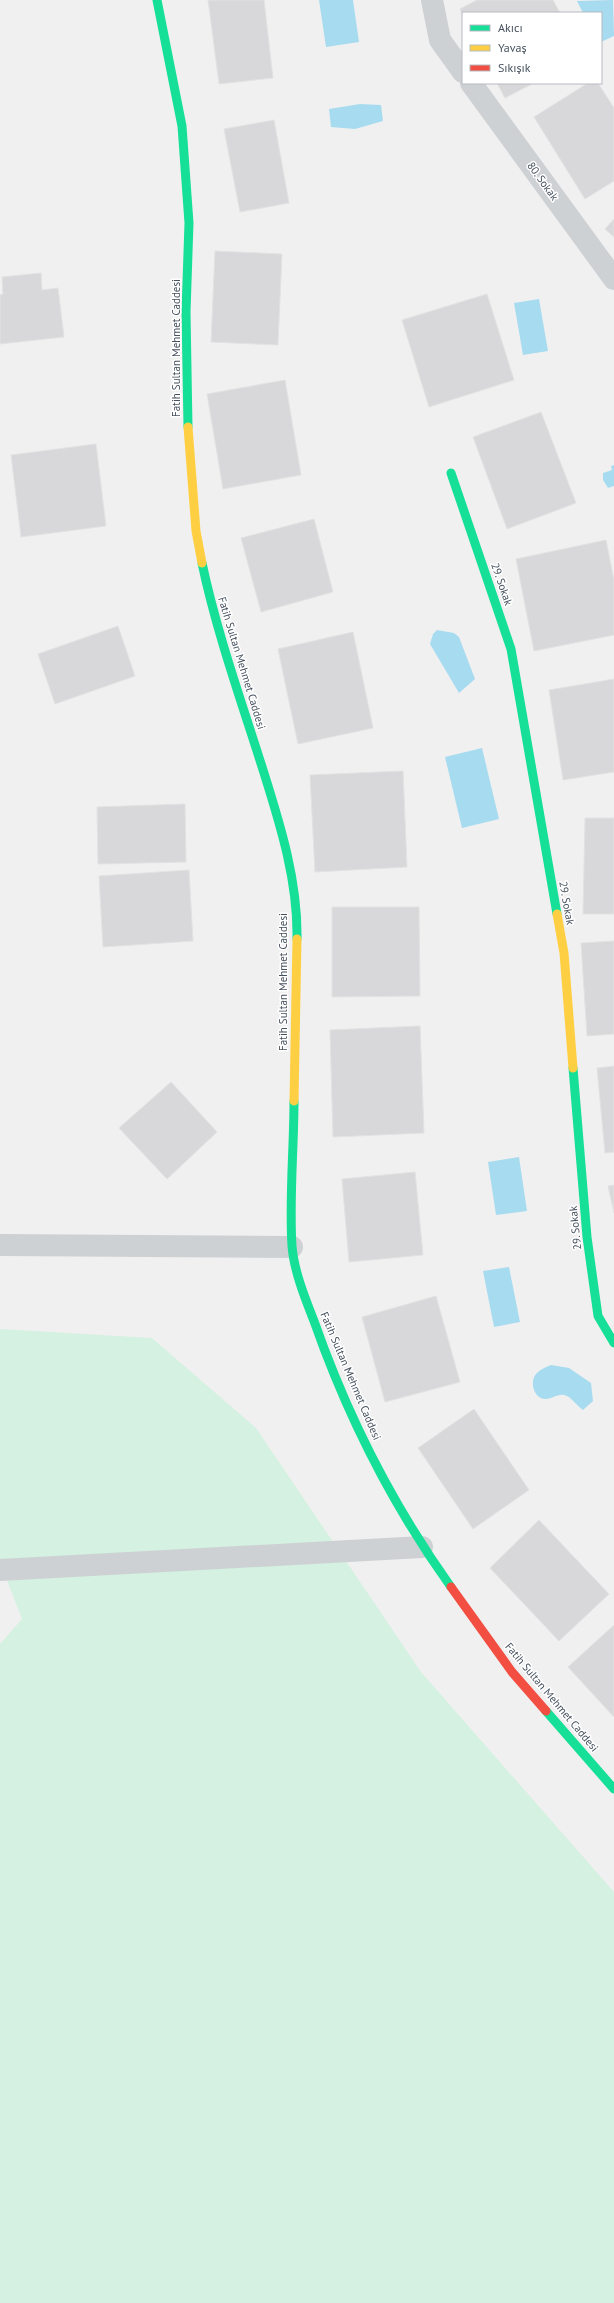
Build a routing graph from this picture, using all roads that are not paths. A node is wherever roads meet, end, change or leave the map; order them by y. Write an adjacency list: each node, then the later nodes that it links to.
1 (157, 0): 8 (main road, Fatih Sultan Mehmet Caddesi)
2 (432, 0): 3 (street)
3 (462, 71)
4 (472, 84): 5 (street, 80. Sokak)
5 (614, 279)
6 (452, 473): 9 (main road, 29. Sokak)
7 (0, 1244): 8 (street)
8 (292, 1247): 10 (main road, Fatih Sultan Mehmet Caddesi)
9 (614, 1343)
10 (422, 1548): 11 (street); 12 (main road, Fatih Sultan Mehmet Caddesi)
11 (0, 1570)
12 (614, 1789)

